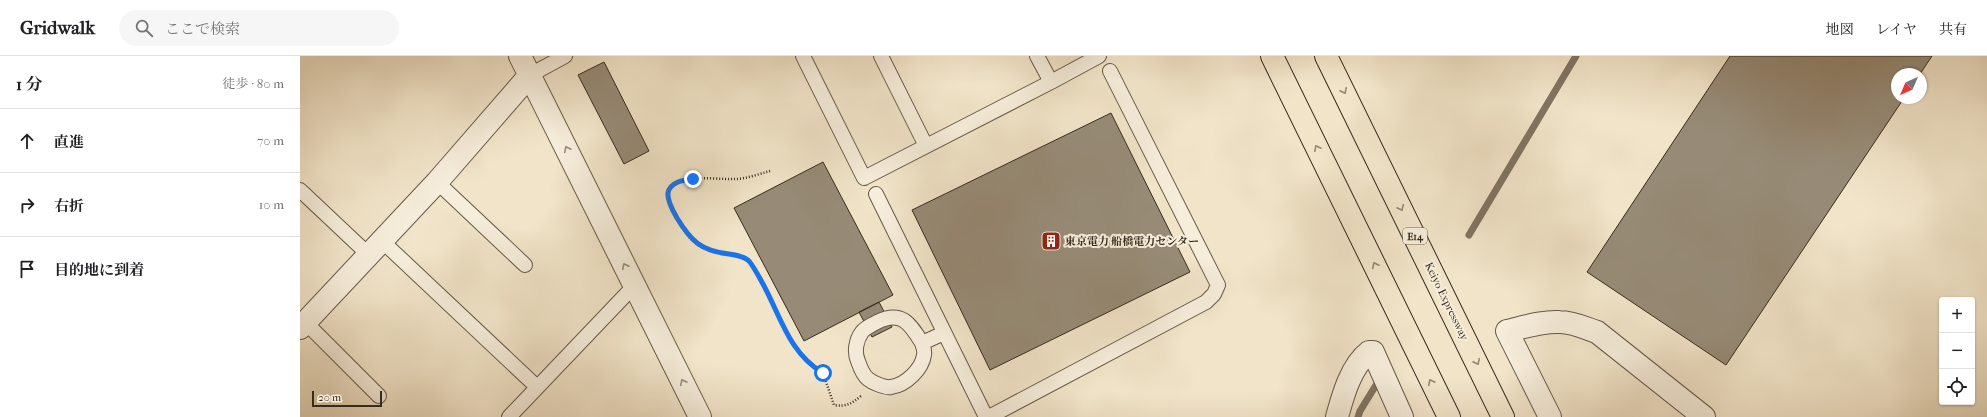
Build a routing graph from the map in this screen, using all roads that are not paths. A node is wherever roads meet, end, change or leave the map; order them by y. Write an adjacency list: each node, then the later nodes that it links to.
1 (520, 56): 10 (street)
2 (565, 56): 10 (lane)
3 (803, 56): 12 (lane)
4 (881, 56): 12 (lane)
5 (1037, 56): 11 (lane)
6 (1099, 56): 11 (lane)
7 (1272, 56): 30 (highway, one-way to 7)
8 (1326, 56): 31 (highway, Keiyo Expressway / E14, one-way to 31)
9 (1110, 71): 27 (lane)
10 (530, 75): 13 (street); 18 (street, one-way to 10)
11 (1050, 82): 12 (lane)
12 (926, 146)
13 (437, 182): 16 (street); 17 (lane)
14 (300, 190): 16 (lane)
15 (876, 194): 20 (lane)
16 (375, 248): 19 (street); 22 (lane)
17 (525, 265)
18 (635, 285): 22 (lane); 25 (street, one-way to 18)
19 (303, 325): 23 (lane)
20 (944, 333): 21 (lane); 26 (lane)
21 (922, 343): 21 (lane)
22 (537, 387): 24 (lane)
23 (379, 396)
24 (509, 417)
25 (700, 417)
26 (986, 417)
27 (989, 417)
28 (1337, 417): 29 (street)
29 (1402, 417)
30 (1448, 417)
31 (1503, 417)
32 (1550, 417): 33 (street)
33 (1704, 417)

